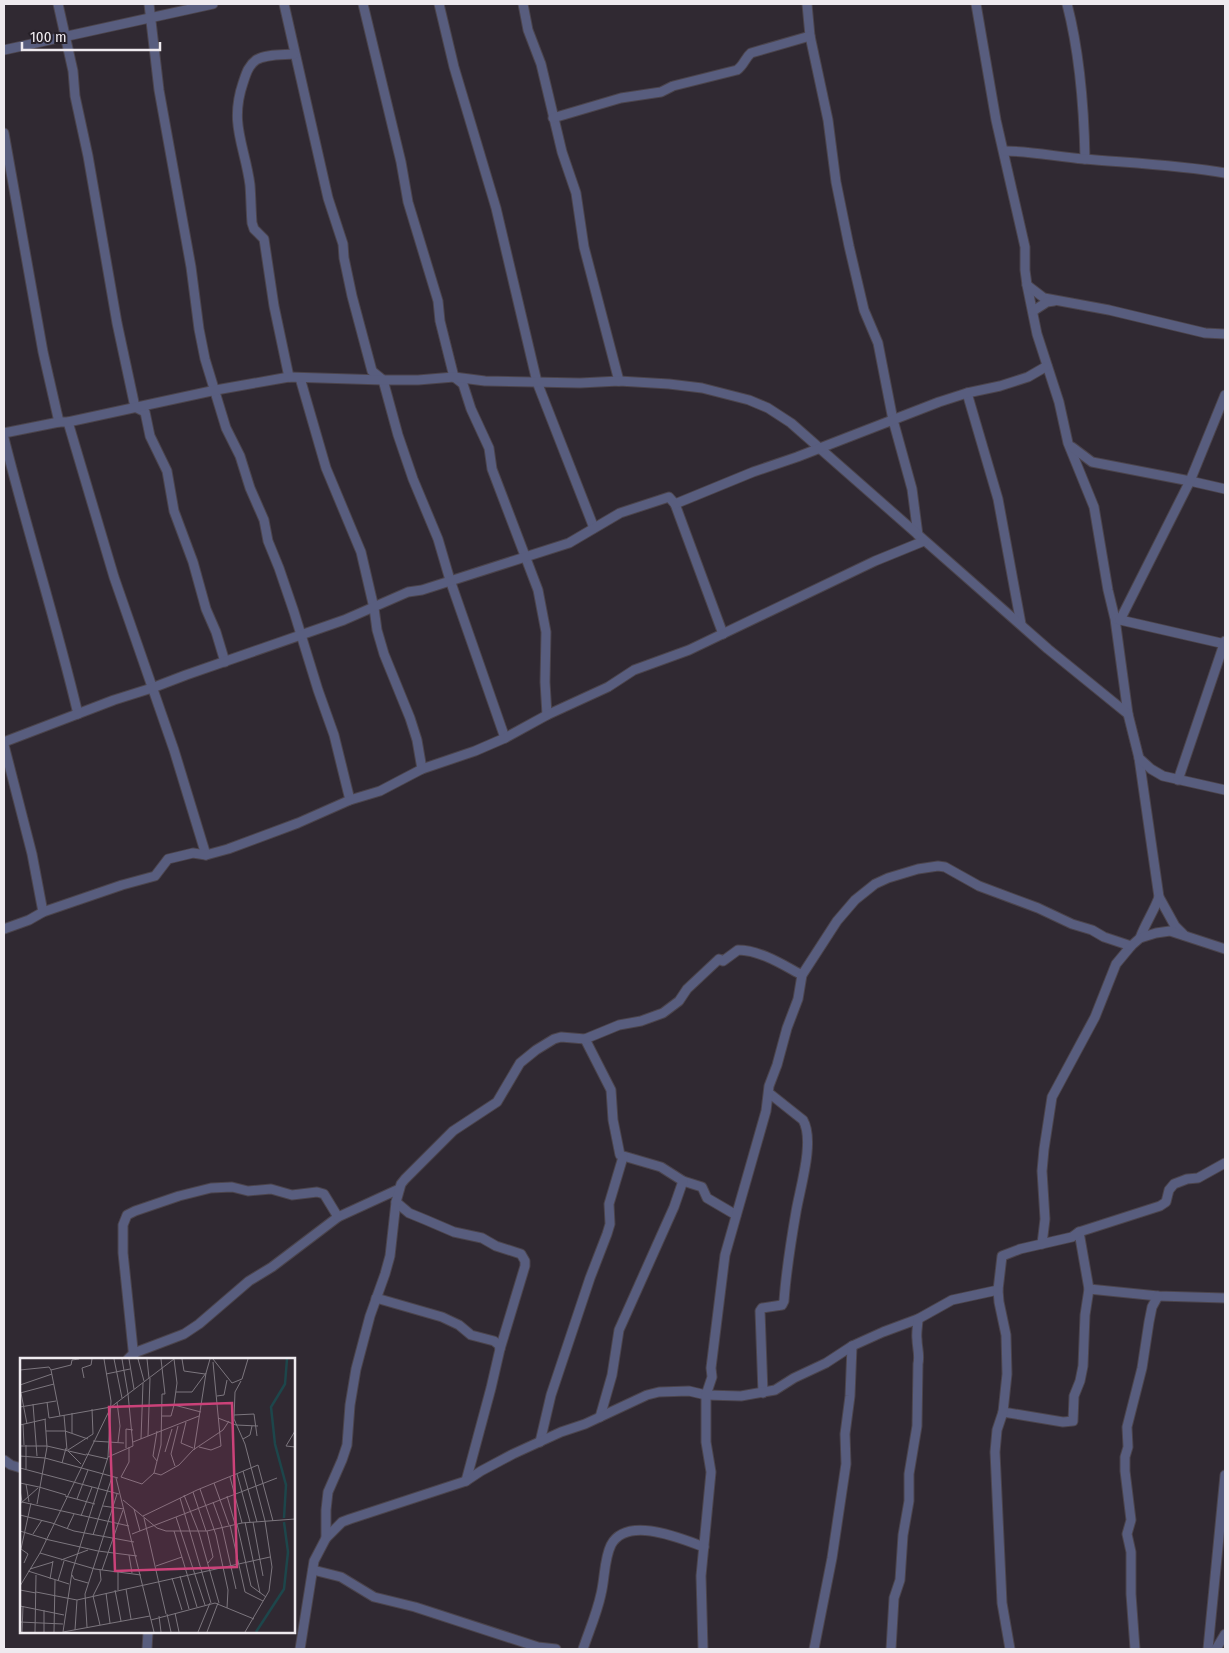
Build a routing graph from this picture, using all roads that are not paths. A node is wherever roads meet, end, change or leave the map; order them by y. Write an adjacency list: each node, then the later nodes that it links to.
1 (58, 4): 13 (street)
2 (149, 4): 11 (street)
3 (213, 4): 11 (street)
4 (284, 4): 15 (street)
5 (363, 4): 27 (street)
6 (439, 4): 31 (street)
7 (522, 4): 16 (street)
8 (807, 4): 12 (street)
9 (976, 4): 18 (street)
10 (1067, 4): 19 (street)
11 (151, 18): 13 (street); 32 (street)
12 (810, 36): 16 (street); 36 (street)
13 (66, 37): 14 (street); 35 (street)
14 (4, 50)
15 (294, 54): 26 (street); 29 (street)
16 (553, 118): 30 (street)
17 (4, 134): 37 (street)
18 (1005, 151): 19 (street); 21 (street)
19 (1085, 159): 20 (street)
20 (1225, 173)
21 (1027, 285): 22 (street); 23 (street)
22 (1057, 300): 23 (street); 24 (street)
23 (1033, 311): 25 (street)
24 (1225, 334)
25 (1048, 366): 33 (street); 40 (street)
26 (289, 377): 28 (street); 32 (street)
27 (454, 377): 29 (street); 31 (street); 47 (street)
28 (300, 378): 29 (street); 49 (street)
29 (383, 380): 48 (street)
30 (619, 381): 31 (street); 41 (street)
31 (537, 382): 45 (street)
32 (216, 390): 35 (street); 53 (street)
33 (967, 393): 36 (street); 51 (street)
34 (1225, 396): 42 (street)
35 (135, 407): 37 (street); 55 (street)
36 (893, 420): 41 (street); 46 (street)
37 (63, 422): 38 (street); 56 (street)
38 (4, 433)
39 (4, 438): 57 (street)
40 (1068, 443): 42 (street); 50 (street)
41 (818, 448): 44 (street); 46 (street)
42 (1190, 481): 43 (street); 50 (street)
43 (1225, 490)
44 (675, 504): 45 (street); 52 (street)
45 (594, 528): 47 (street)
46 (921, 538): 51 (street); 52 (street)
47 (526, 556): 48 (street); 59 (street)
48 (450, 580): 49 (street); 60 (street)
49 (374, 608): 53 (street); 63 (street)
50 (1118, 619): 54 (street); 58 (street)
51 (1021, 624): 58 (street)
52 (723, 634): 59 (street)
53 (301, 635): 55 (street); 66 (street)
54 (1225, 643): 64 (street)
55 (225, 662): 56 (street)
56 (152, 688): 57 (street); 67 (street)
57 (78, 714): 61 (street)
58 (1128, 714): 62 (street)
59 (547, 715): 60 (street)
60 (505, 738): 63 (street)
61 (4, 744): 69 (street)
62 (1139, 758): 64 (street); 68 (street)
63 (422, 769): 66 (street)
64 (1178, 780): 65 (street)
65 (1225, 790)
66 (350, 800): 67 (street)
67 (206, 855): 69 (street)
68 (1159, 897): 71 (street); 72 (street)
69 (43, 912): 70 (street)
70 (4, 929)
71 (1184, 935): 72 (street); 74 (street)
72 (1140, 938): 73 (street)
73 (1131, 946): 75 (street); 86 (street)
74 (1225, 950)
75 (802, 975): 76 (street); 77 (street)
76 (585, 1039): 78 (street); 81 (street)
77 (769, 1093): 83 (street); 96 (street)
78 (624, 1157): 80 (street); 100 (street)
79 (1225, 1163): 85 (street)
80 (683, 1181): 83 (street); 99 (street)
81 (399, 1189): 82 (street); 84 (street)
82 (396, 1202): 90 (street); 94 (street)
83 (736, 1215): 97 (street)
84 (338, 1217): 95 (street); 95 (street)
85 (1079, 1232): 86 (street); 87 (street)
86 (1042, 1244): 88 (street)
87 (1089, 1289): 89 (street); 98 (street)
88 (998, 1290): 92 (street); 98 (street)
89 (1158, 1296): 91 (street); 118 (street)
90 (376, 1298): 94 (street); 105 (street)
91 (1225, 1298)
92 (918, 1319): 93 (street); 116 (street)
93 (852, 1346): 96 (street); 115 (street)
94 (500, 1348): 104 (street)
95 (132, 1357)
96 (763, 1393): 97 (street)
97 (706, 1395): 99 (street); 106 (street)
98 (1003, 1412): 117 (street)
99 (600, 1417): 100 (street)
100 (540, 1442): 104 (street)
101 (4, 1460): 102 (street)
102 (20, 1468)
103 (1225, 1475): 119 (street)
104 (466, 1481): 105 (street)
105 (326, 1538): 107 (street)
106 (704, 1547): 113 (street); 114 (street)
107 (313, 1570): 111 (street); 112 (street)
108 (148, 1633): 110 (street)
109 (1225, 1634): 120 (street)
110 (147, 1649)
111 (300, 1649)
112 (556, 1649)
113 (583, 1649)
114 (703, 1649)
115 (814, 1649)
116 (891, 1649)
117 (1010, 1649)
118 (1135, 1649)
119 (1208, 1649)
120 (1216, 1649)

